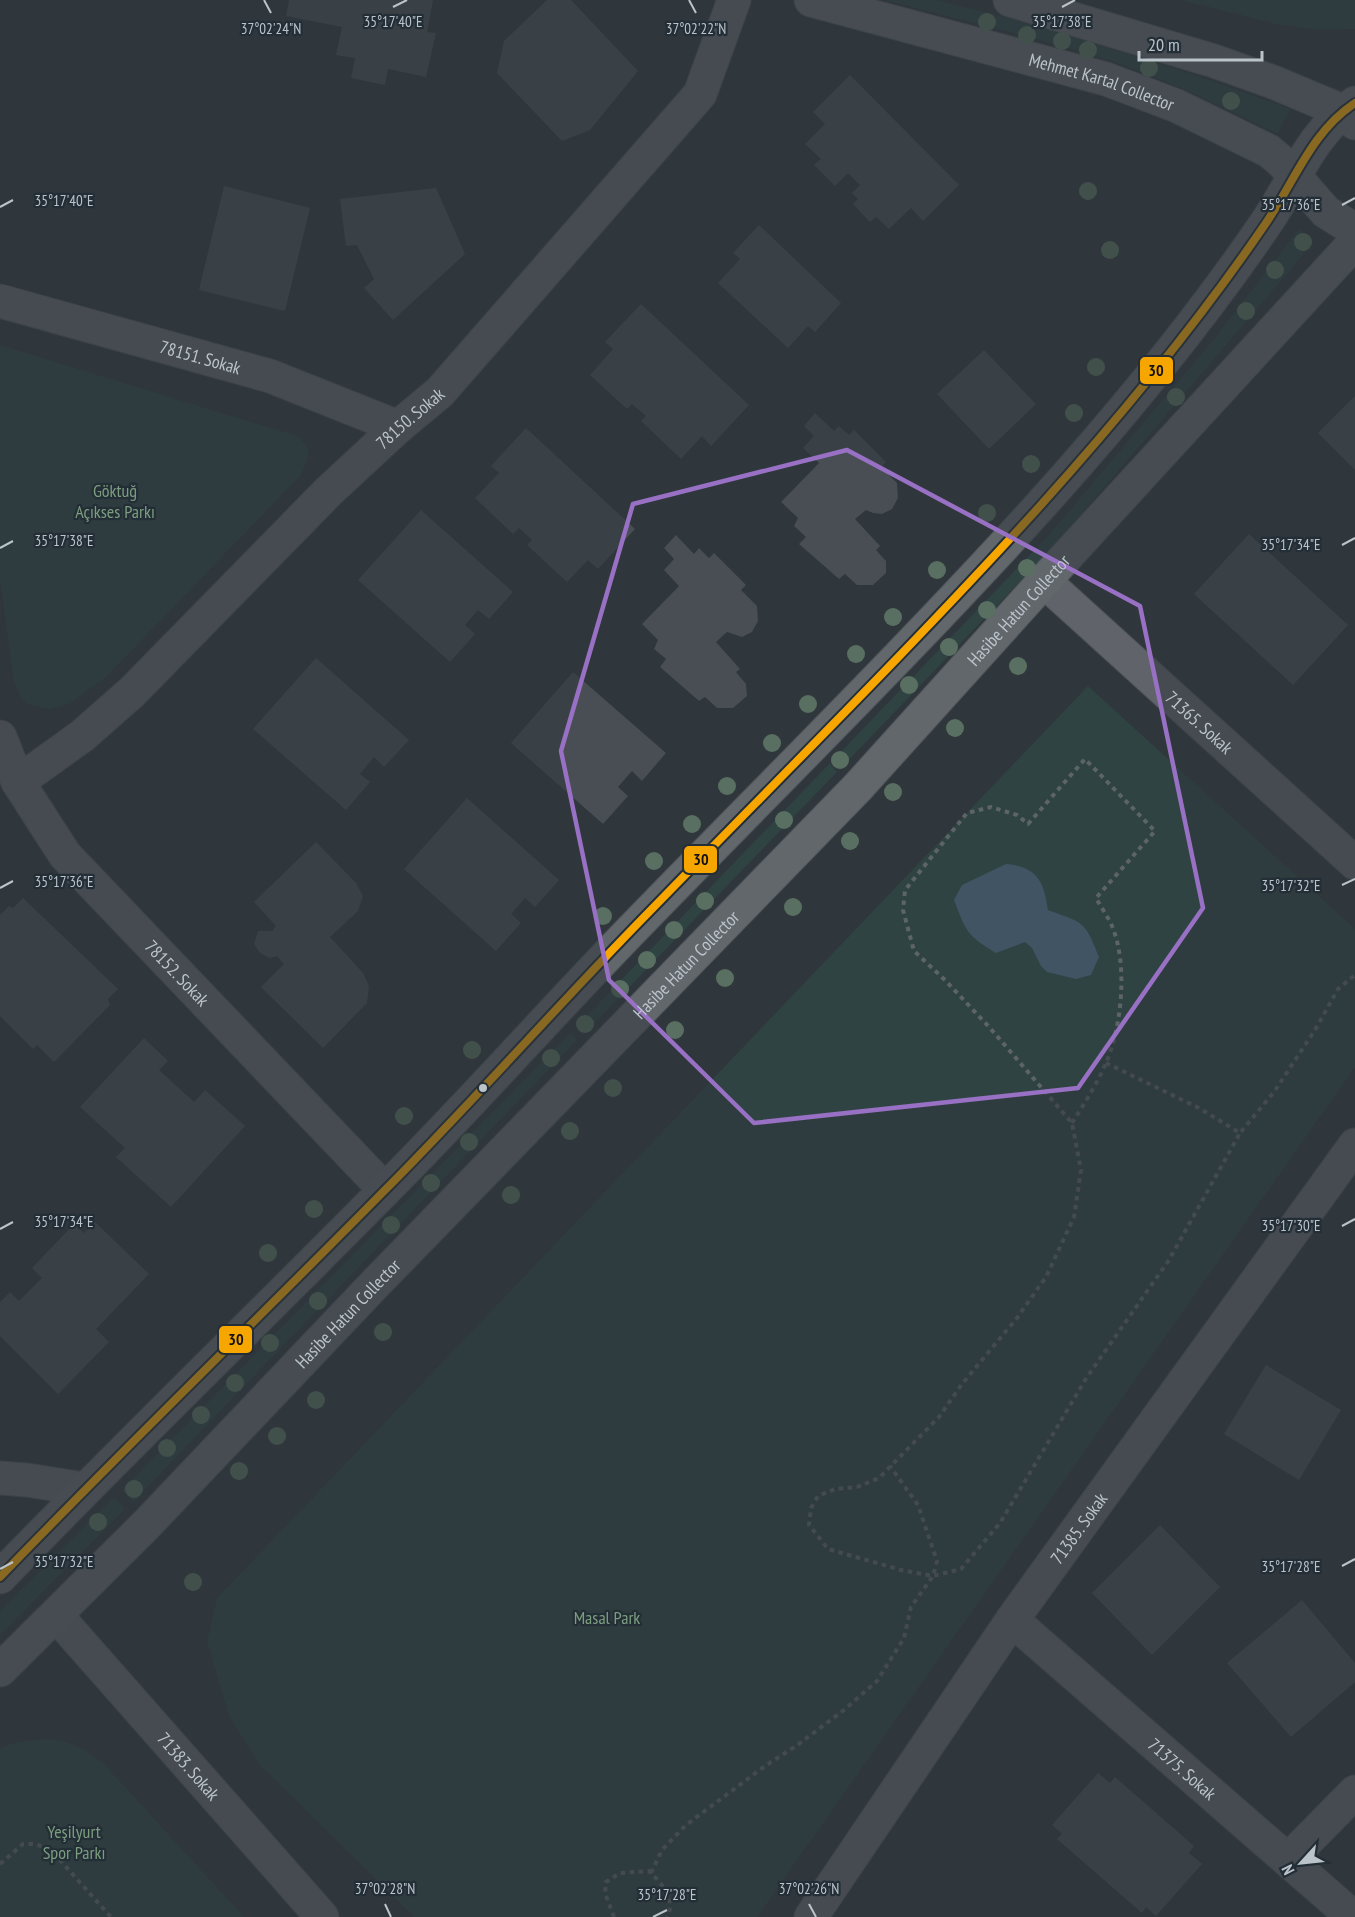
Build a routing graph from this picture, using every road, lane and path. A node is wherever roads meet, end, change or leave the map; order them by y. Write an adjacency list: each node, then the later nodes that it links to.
1 (734, 0): 9 (street, 78150. Sokak)
2 (811, 0): 5 (main road, Mehmet Kartal Collector)
3 (1010, 0): 4 (main road)
4 (1351, 112): 5 (main road)
5 (1294, 175): 6 (main road, Mehmet Kartal Collector); 19 (main road)
6 (1355, 230)
7 (1355, 242): 10 (main road, Hasibe Hatun Collector)
8 (0, 301): 9 (street, 78151. Sokak)
9 (398, 427): 12 (street, 78150. Sokak)
10 (1044, 581): 13 (street, 71365. Sokak); 25 (main road, Hasibe Hatun Collector)
11 (0, 736): 12 (street, 78152. Sokak)
12 (18, 782): 19 (street, 78152. Sokak)
13 (1355, 863)
14 (1355, 975): 17 (path)
15 (1106, 1063): 16 (path); 16 (path); 17 (path)
16 (1072, 1124): 20 (path)
17 (1240, 1133): 23 (path)
18 (1355, 1145): 26 (street, 71385. Sokak)
19 (385, 1190): 22 (main road)
20 (890, 1466): 23 (path); 23 (path)
21 (0, 1478): 22 (street)
22 (84, 1489): 24 (main road)
23 (933, 1576): 31 (path)
24 (0, 1577)
25 (56, 1615): 27 (main road, Hasibe Hatun Collector); 34 (street, 71383. Sokak)
26 (1012, 1620): 29 (street, 71375. Sokak); 32 (street, 71385. Sokak)
27 (0, 1670)
28 (1355, 1791): 29 (street)
29 (1289, 1859): 37 (street, 71375. Sokak)
30 (0, 1864): 33 (path)
31 (651, 1873): 35 (path); 36 (path)
32 (817, 1915)
33 (111, 1917)
34 (322, 1917)
35 (614, 1917)
36 (667, 1917)
37 (1353, 1917)

